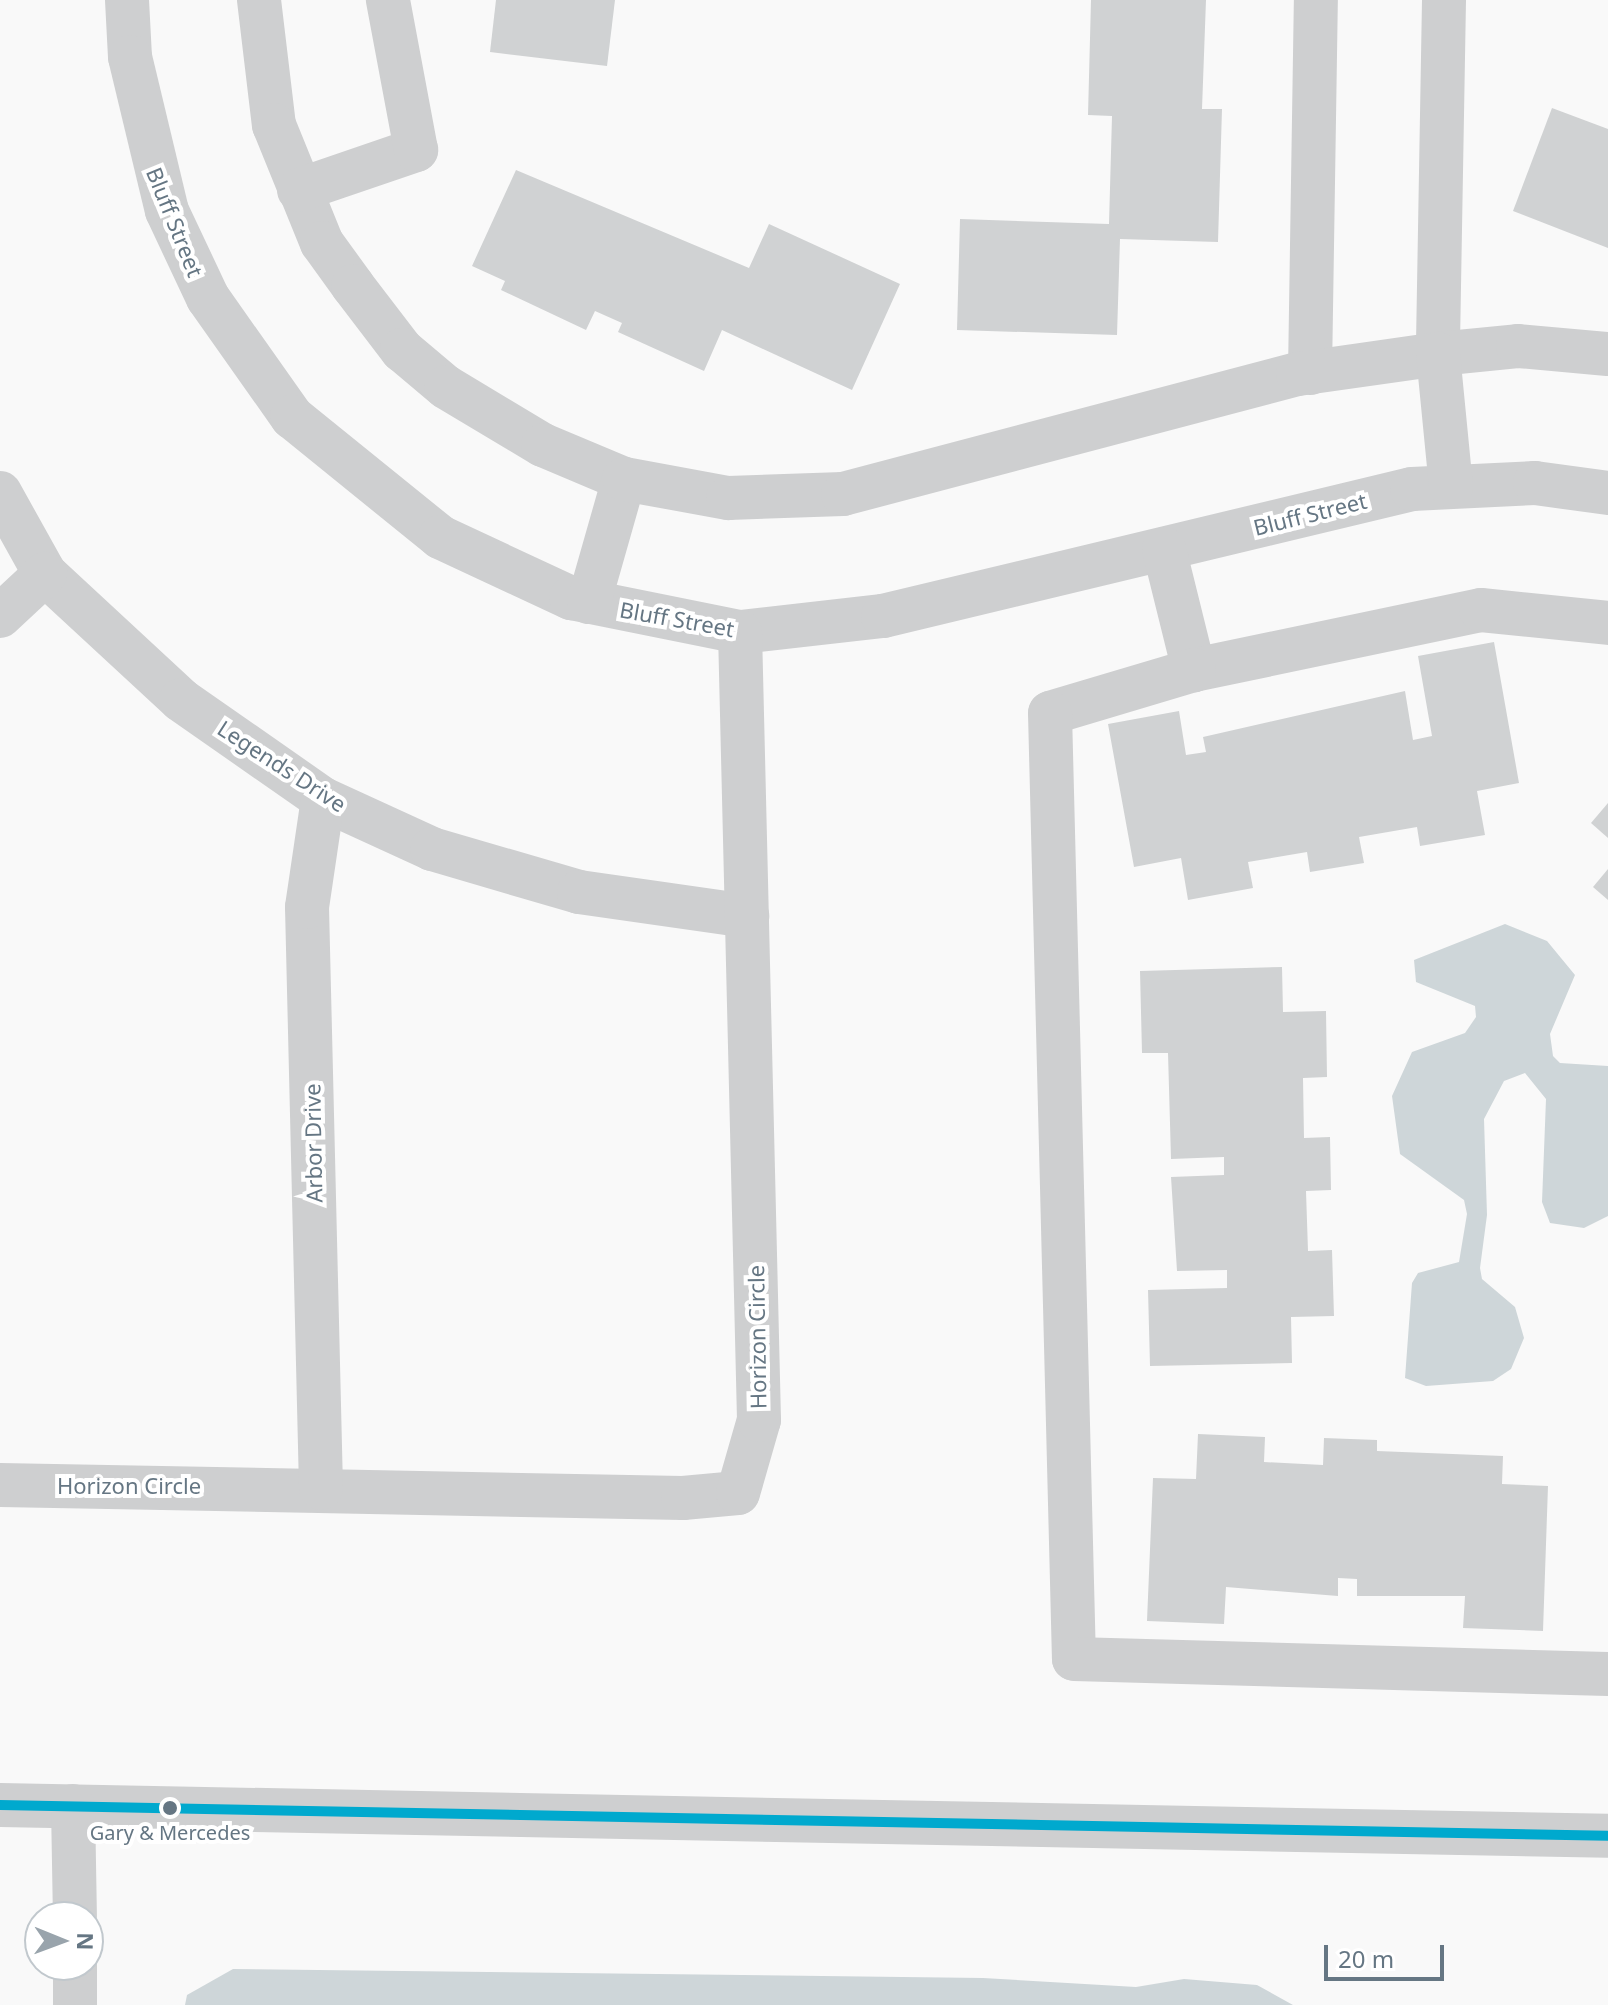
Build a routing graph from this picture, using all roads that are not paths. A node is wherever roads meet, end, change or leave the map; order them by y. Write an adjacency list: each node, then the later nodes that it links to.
1 (127, 0): 16 (street, Bluff Street)
2 (259, 0): 6 (street)
3 (388, 0): 6 (street)
4 (1316, 0): 9 (street)
5 (1444, 0): 7 (street)
6 (299, 190): 10 (street)
7 (1438, 354): 8 (street); 9 (street); 11 (street)
8 (1608, 354)
9 (1310, 373): 10 (street)
10 (624, 479): 16 (street)
11 (1451, 486): 13 (street, Bluff Street); 14 (street, Bluff Street)
12 (0, 493): 15 (street, Legends Drive)
13 (1608, 493)
14 (1164, 549): 19 (street, Bluff Street); 20 (street)
15 (45, 574): 17 (street); 21 (street, Legends Drive)
16 (589, 602): 19 (street, Bluff Street)
17 (0, 616)
18 (1608, 623): 20 (street)
19 (740, 632): 22 (street, Horizon Circle)
20 (1194, 670): 25 (street)
21 (323, 799): 22 (street, Legends Drive); 24 (street, Arbor Drive)
22 (747, 916): 24 (street, Horizon Circle)
23 (0, 1485): 24 (street, Horizon Circle)
24 (321, 1488)
25 (1608, 1674)
26 (0, 1805): 27 (street)
27 (73, 1806): 28 (street); 29 (street)
28 (1608, 1836)
29 (75, 1901)
30 (75, 1981): 31 (street)
31 (75, 2005)

